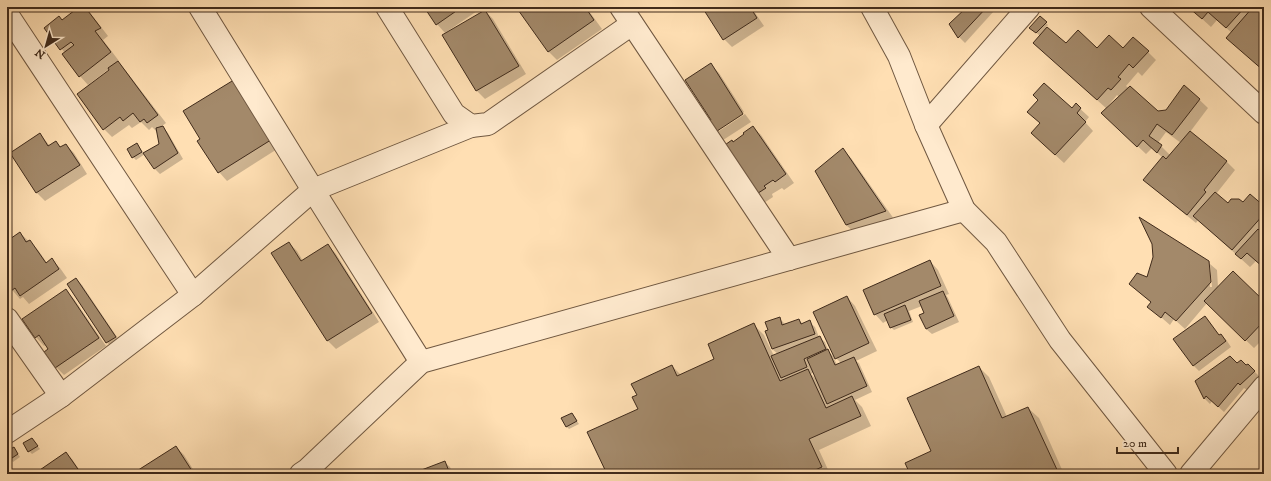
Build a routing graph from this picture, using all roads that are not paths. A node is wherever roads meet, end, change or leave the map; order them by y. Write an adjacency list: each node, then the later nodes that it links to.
1 (200, 7): 11 (street)
2 (387, 7): 10 (street)
3 (872, 7): 9 (street)
4 (1029, 7): 9 (street)
5 (1150, 7): 8 (street)
6 (7, 14): 14 (street)
7 (626, 15): 10 (street); 13 (street)
8 (1262, 106)
9 (926, 124): 12 (street)
10 (470, 126): 11 (street)
11 (312, 190): 14 (street); 16 (street)
12 (964, 210): 13 (street); 21 (street)
13 (789, 259): 16 (street)
14 (193, 295): 18 (street)
15 (7, 319): 18 (street)
16 (421, 362): 20 (street)
17 (1264, 387): 22 (street)
18 (61, 396): 19 (street)
19 (7, 432)
20 (300, 474)
21 (1166, 474)
22 (1191, 474)

